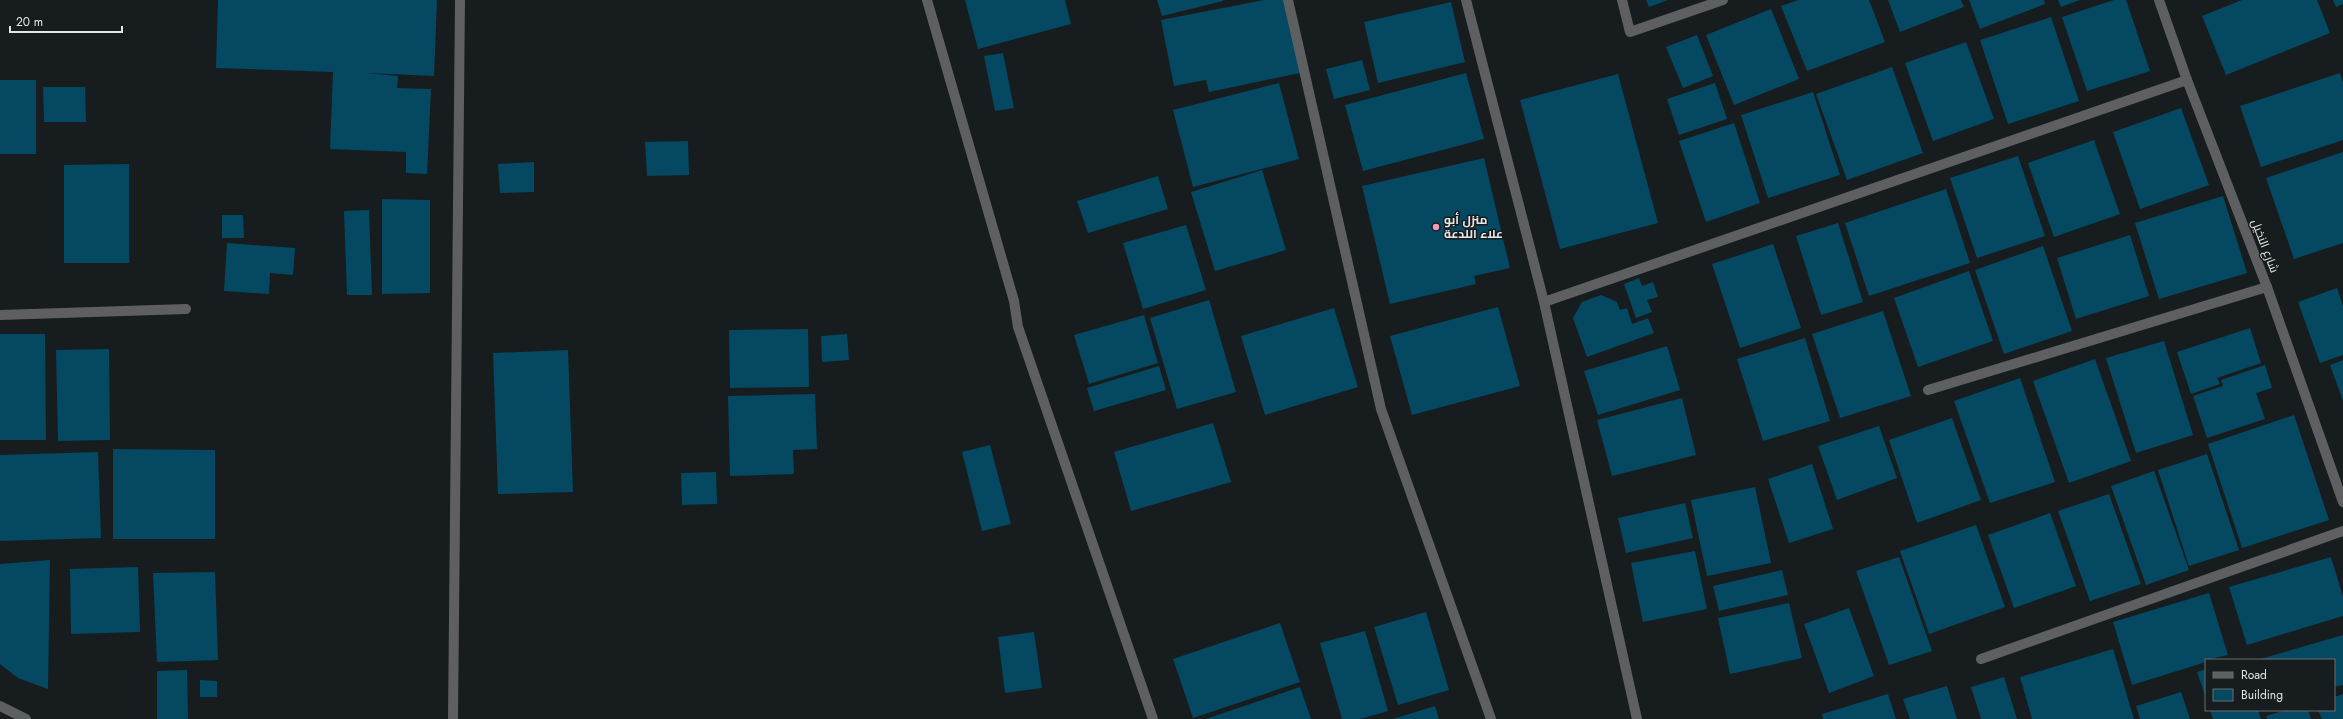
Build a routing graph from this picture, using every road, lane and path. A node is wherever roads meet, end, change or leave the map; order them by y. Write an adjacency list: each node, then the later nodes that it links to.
1 (460, 0): 19 (street)
2 (926, 0): 20 (street)
3 (1288, 0): 21 (street)
4 (1466, 0): 10 (street)
5 (1622, 0): 6 (street)
6 (1723, 0)
7 (2159, 0): 8 (street, شارع النخيل)
8 (2187, 80): 9 (street, شارع النخيل); 10 (street)
9 (2267, 287): 13 (street); 14 (street, شارع النخيل)
10 (1544, 302): 22 (street)
11 (186, 309): 12 (street)
12 (0, 315)
13 (1928, 390)
14 (2343, 502)
15 (2343, 531): 16 (street)
16 (1981, 659)
17 (0, 706): 18 (street)
18 (26, 719)
19 (453, 719)
20 (1153, 719)
21 (1491, 719)
22 (1637, 719)

